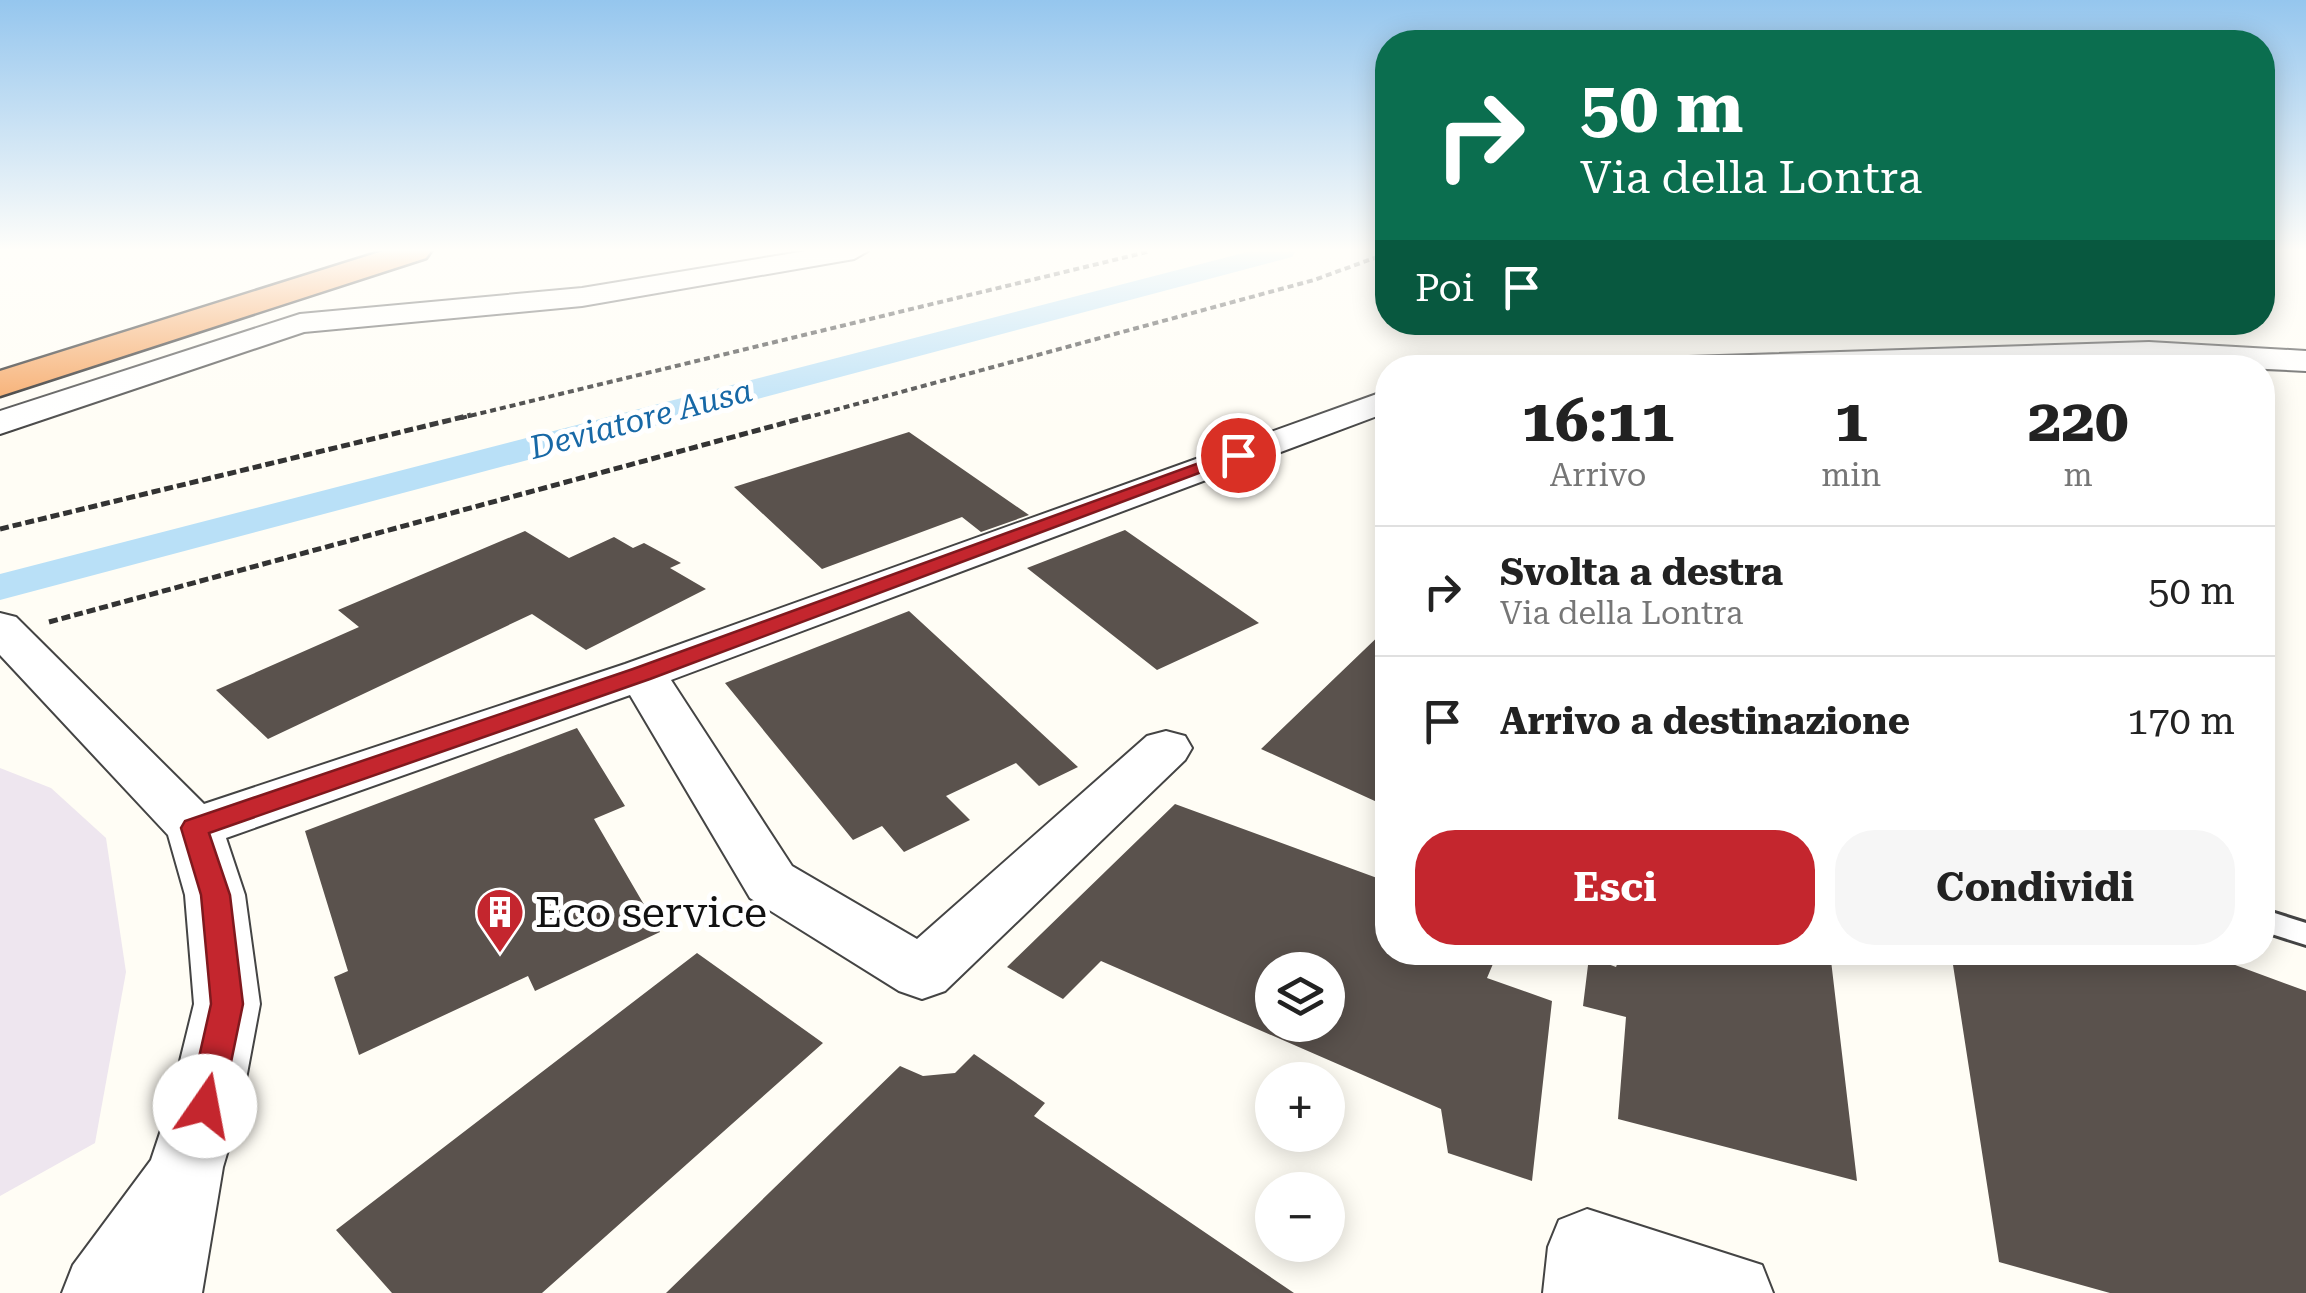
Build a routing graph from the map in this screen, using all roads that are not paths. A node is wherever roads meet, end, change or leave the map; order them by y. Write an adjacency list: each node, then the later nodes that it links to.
1 (169, 311): 8 (highway)
2 (227, 311): 9 (highway)
3 (426, 311): 11 (street)
4 (2057, 355): 5 (street)
5 (2201, 355)
6 (2275, 359): 7 (street)
7 (2306, 361)
8 (0, 364)
9 (0, 384)
10 (1375, 405): 13 (street)
11 (0, 423)
12 (5, 630): 15 (street)
13 (642, 674): 14 (street); 15 (street)
14 (1166, 748)
15 (194, 828): 18 (street)
16 (2275, 924): 17 (lane)
17 (2306, 934)
18 (186, 1167): 19 (street); 20 (street)
19 (102, 1293)
20 (162, 1293)
21 (1583, 1293): 22 (street)
22 (1733, 1293)

